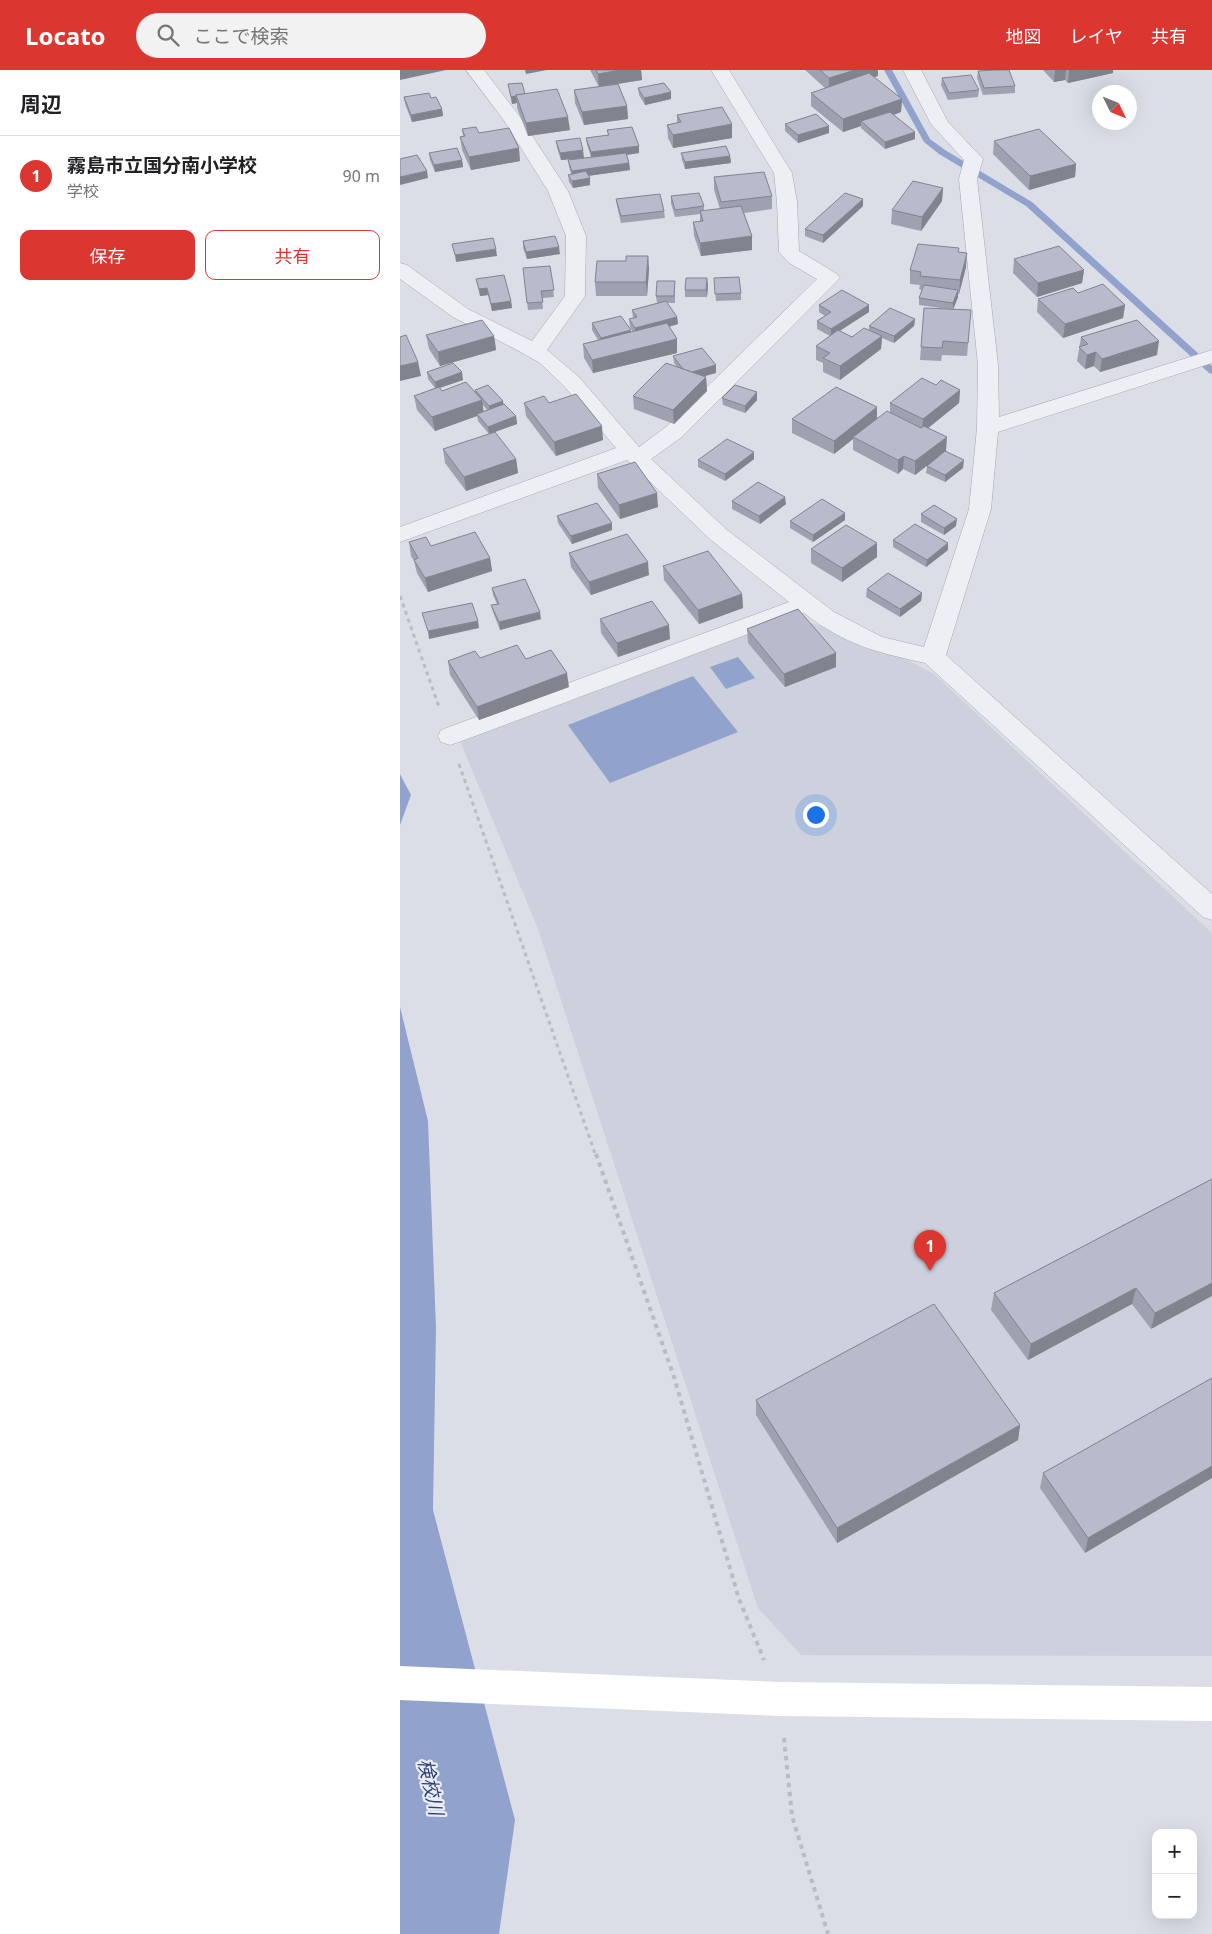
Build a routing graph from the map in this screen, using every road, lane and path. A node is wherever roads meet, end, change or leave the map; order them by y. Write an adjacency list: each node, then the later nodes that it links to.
1 (475, 70): 5 (street)
2 (720, 70): 8 (street)
3 (912, 70): 7 (street)
4 (400, 270): 5 (street)
5 (534, 352): 8 (street)
6 (1211, 356): 7 (street)
7 (988, 428): 12 (street)
8 (633, 455): 9 (street); 11 (street)
9 (400, 535)
10 (400, 596): 13 (path)
11 (806, 604): 12 (street); 13 (street)
12 (933, 657): 14 (street)
13 (450, 736): 16 (path)
14 (1212, 910)
15 (400, 1683): 16 (main road)
16 (780, 1699): 17 (main road); 18 (path)
17 (1212, 1704)
18 (828, 1934)

